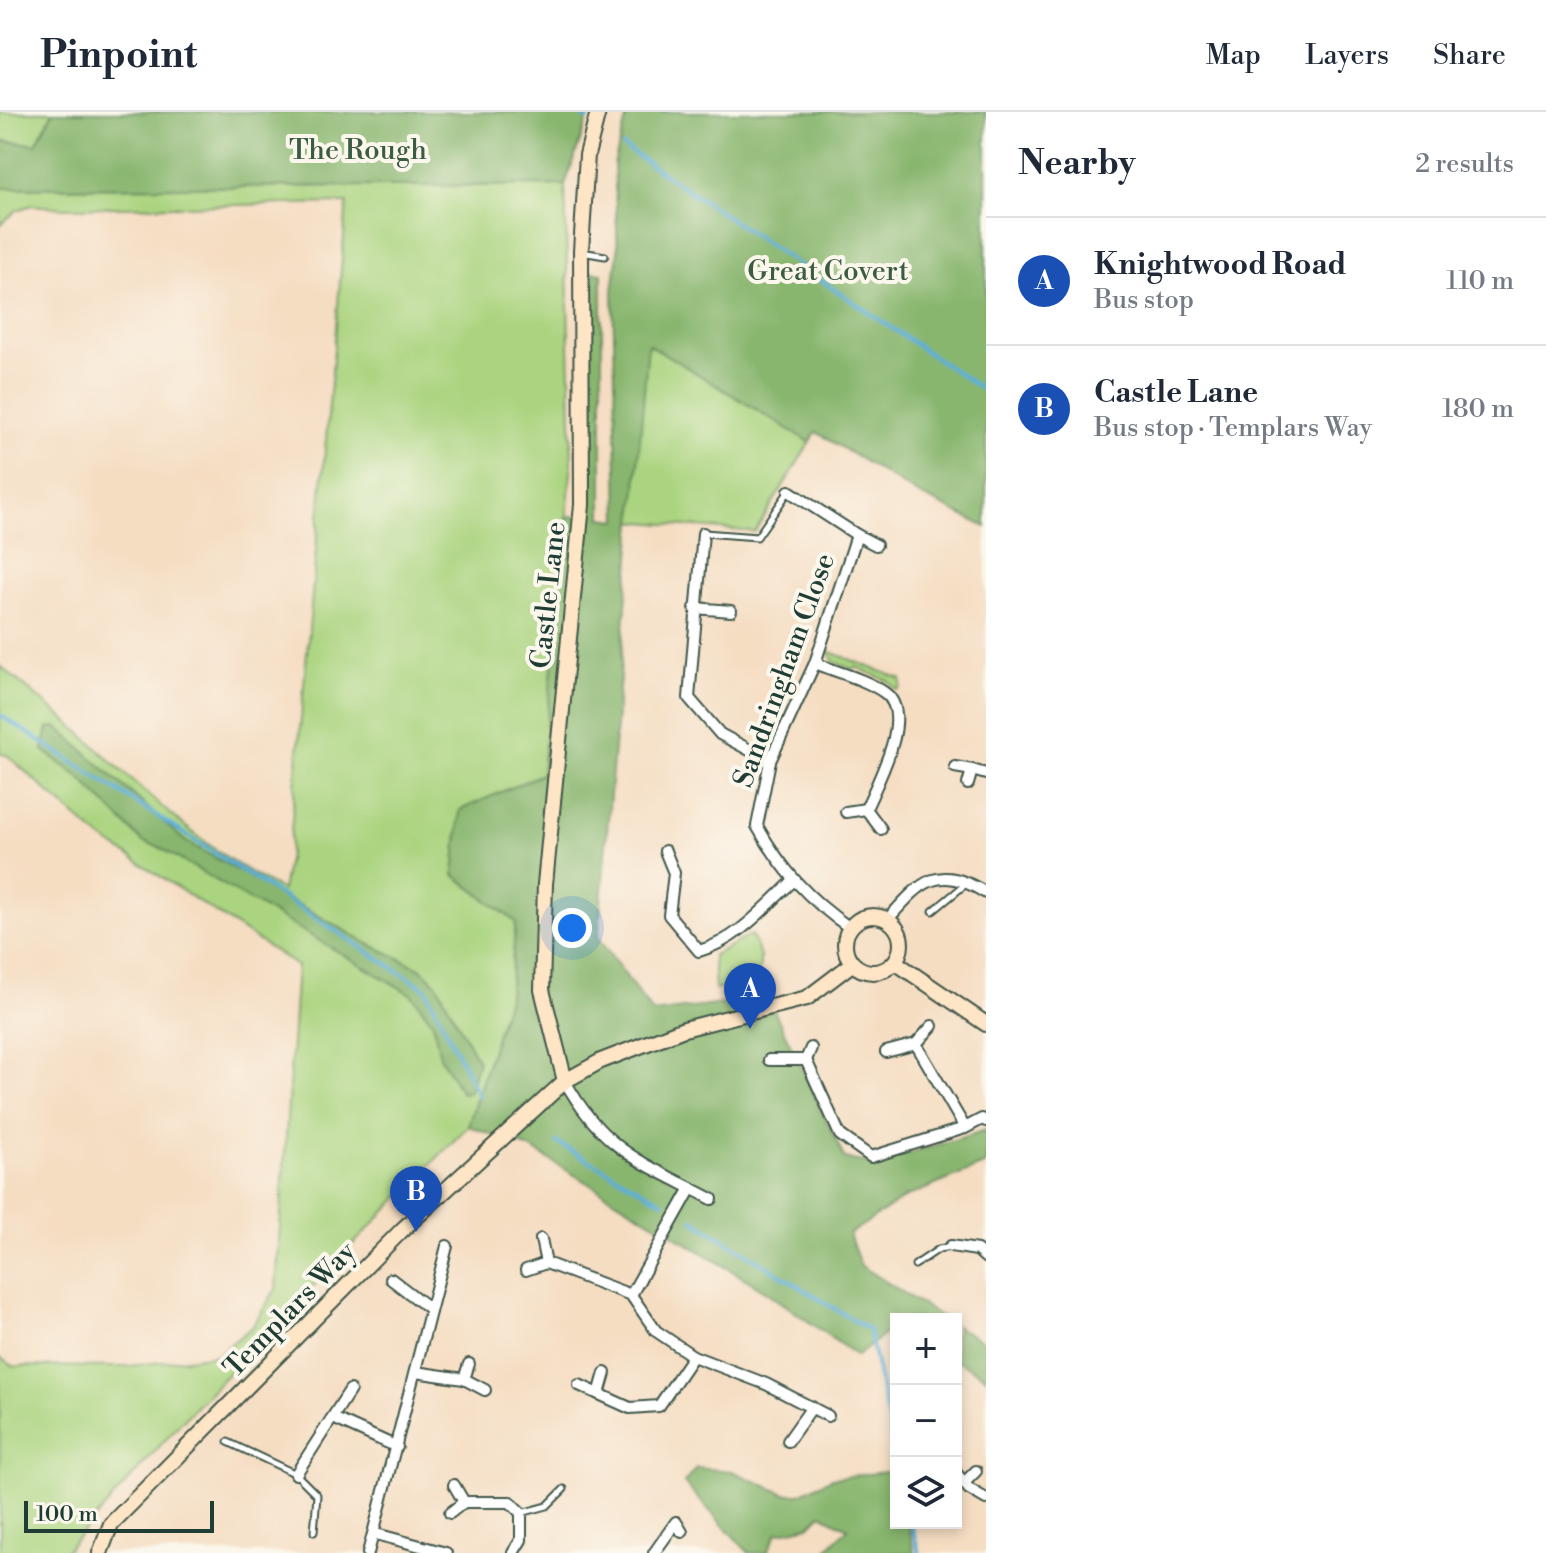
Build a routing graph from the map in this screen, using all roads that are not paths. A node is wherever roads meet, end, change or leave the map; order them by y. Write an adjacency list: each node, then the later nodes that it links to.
1 (598, 112): 2 (street, Castle Lane)
2 (581, 251): 3 (lane); 35 (street, Castle Lane)
3 (605, 256)
4 (789, 491): 5 (lane); 6 (street, Sandringham Close)
5 (703, 533): 8 (street)
6 (857, 535): 7 (street, Sandringham Close); 10 (street, Sandringham Close)
7 (876, 545)
8 (695, 608): 9 (street); 11 (street)
9 (731, 611)
10 (815, 663): 11 (street, Sandringham Close); 16 (street)
11 (770, 761): 20 (street, Sandringham Close)
12 (955, 767): 13 (street)
13 (972, 770): 14 (street); 15 (street)
14 (986, 774)
15 (968, 784)
16 (866, 809): 17 (street); 18 (street)
17 (846, 812)
18 (881, 829)
19 (665, 851): 20 (street)
20 (793, 881): 25 (street, Sandringham Close)
21 (968, 882): 22 (street); 23 (lane); 24 (street)
22 (986, 893)
23 (933, 911)
24 (888, 919): 25 (street); 26 (street)
25 (850, 928): 27 (street)
26 (895, 962): 27 (street); 28 (street)
27 (852, 964): 35 (street, Templars Way)
28 (986, 1024)
29 (932, 1026): 30 (street)
30 (916, 1044): 32 (street); 37 (street)
31 (811, 1048): 34 (street)
32 (886, 1052)
33 (769, 1060): 34 (street)
34 (806, 1060): 37 (street)
35 (565, 1081): 38 (street); 79 (street, Templars Way)
36 (986, 1121): 37 (street)
37 (965, 1128)
38 (691, 1188): 39 (street); 49 (street)
39 (712, 1199)
40 (541, 1239): 45 (street)
41 (447, 1246): 50 (street)
42 (951, 1246): 43 (street); 46 (lane)
43 (981, 1246): 44 (street)
44 (986, 1258)
45 (546, 1263): 47 (street); 49 (street)
46 (915, 1265)
47 (526, 1270)
48 (391, 1279): 50 (street)
49 (631, 1295): 51 (street)
50 (430, 1309): 53 (street)
51 (693, 1356): 59 (street); 60 (street)
52 (469, 1364): 55 (street)
53 (415, 1372): 55 (street); 65 (street)
54 (605, 1373): 59 (street)
55 (464, 1379): 58 (street)
56 (579, 1385): 59 (street)
57 (350, 1390): 62 (street)
58 (485, 1390)
59 (599, 1394)
60 (812, 1407): 61 (street); 63 (street)
61 (828, 1416)
62 (333, 1418): 65 (street); 67 (street)
63 (788, 1441)
64 (228, 1442): 67 (lane)
65 (397, 1447): 78 (street)
66 (976, 1471): 69 (street)
67 (296, 1474): 77 (lane)
68 (962, 1480): 69 (street)
69 (964, 1483): 72 (street)
70 (454, 1485): 73 (street)
71 (564, 1489): 76 (lane)
72 (986, 1499)
73 (464, 1502): 75 (street); 76 (street)
74 (666, 1511): 83 (street)
75 (450, 1513)
76 (521, 1513): 82 (street)
77 (314, 1532)
78 (376, 1534): 80 (street); 81 (street)
79 (100, 1553)
80 (368, 1553)
81 (446, 1553)
82 (513, 1553)
83 (654, 1553)

